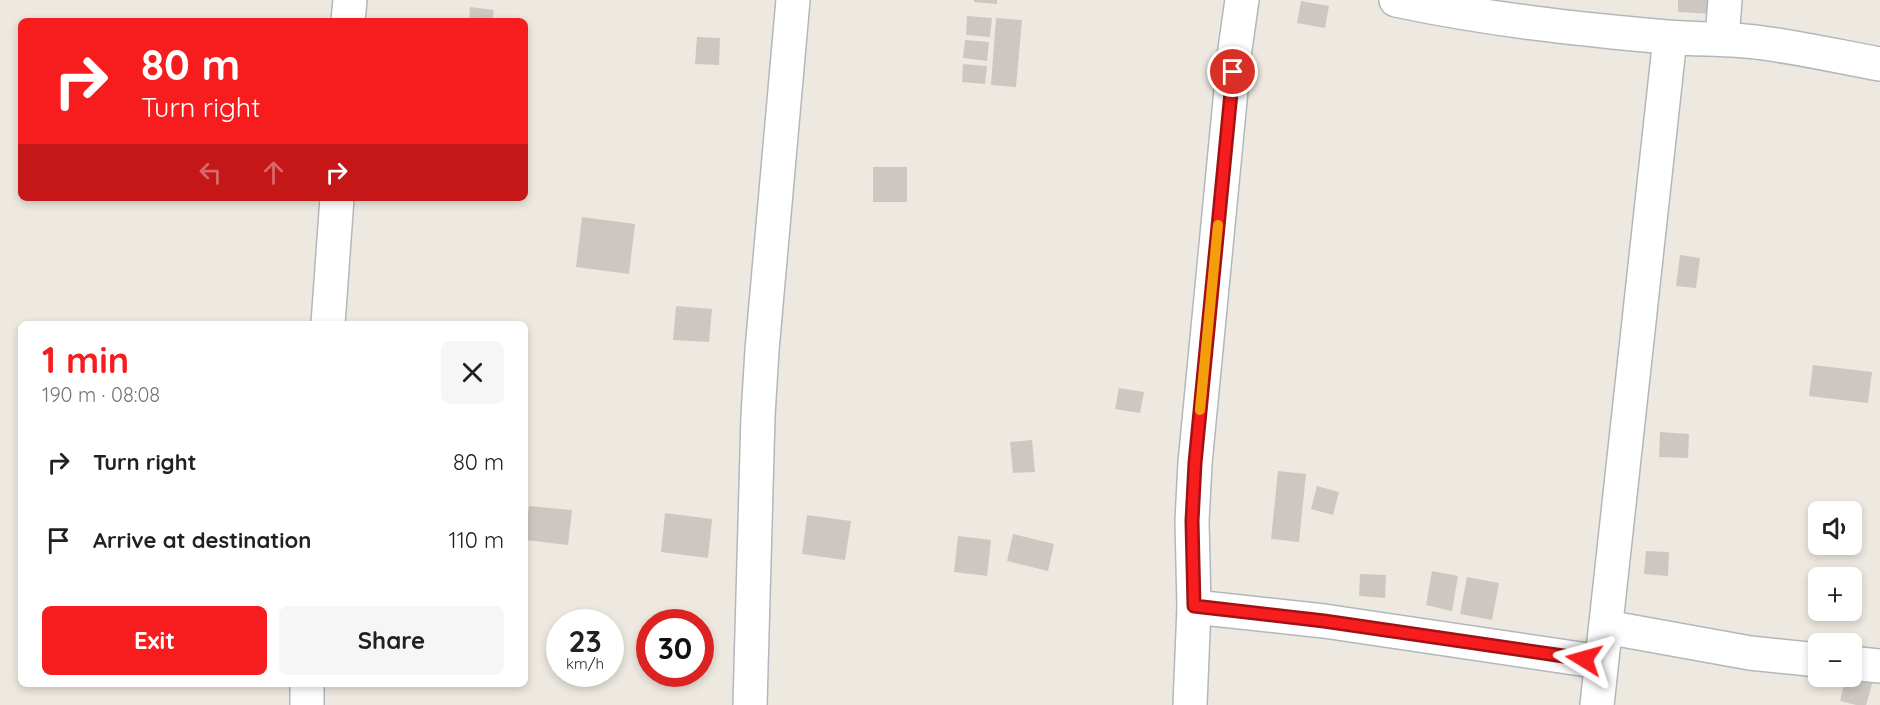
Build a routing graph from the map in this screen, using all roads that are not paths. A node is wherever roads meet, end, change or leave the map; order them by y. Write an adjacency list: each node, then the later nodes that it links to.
1 (350, 0): 6 (street)
2 (793, 0): 20 (street)
3 (1242, 0): 12 (street)
4 (1396, 0): 7 (street)
5 (1725, 0): 8 (street)
6 (348, 18)
7 (1670, 38): 8 (street); 13 (street)
8 (1722, 39): 9 (street)
9 (1880, 64)
10 (337, 201): 11 (street)
11 (328, 321)
12 (1194, 606): 15 (street); 21 (street)
13 (1606, 627): 14 (street); 15 (street)
14 (1808, 659)
15 (1601, 662): 22 (street)
16 (1862, 664): 17 (street)
17 (1880, 666)
18 (308, 687): 19 (street)
19 (307, 705)
20 (750, 705)
21 (1190, 705)
22 (1597, 705)

